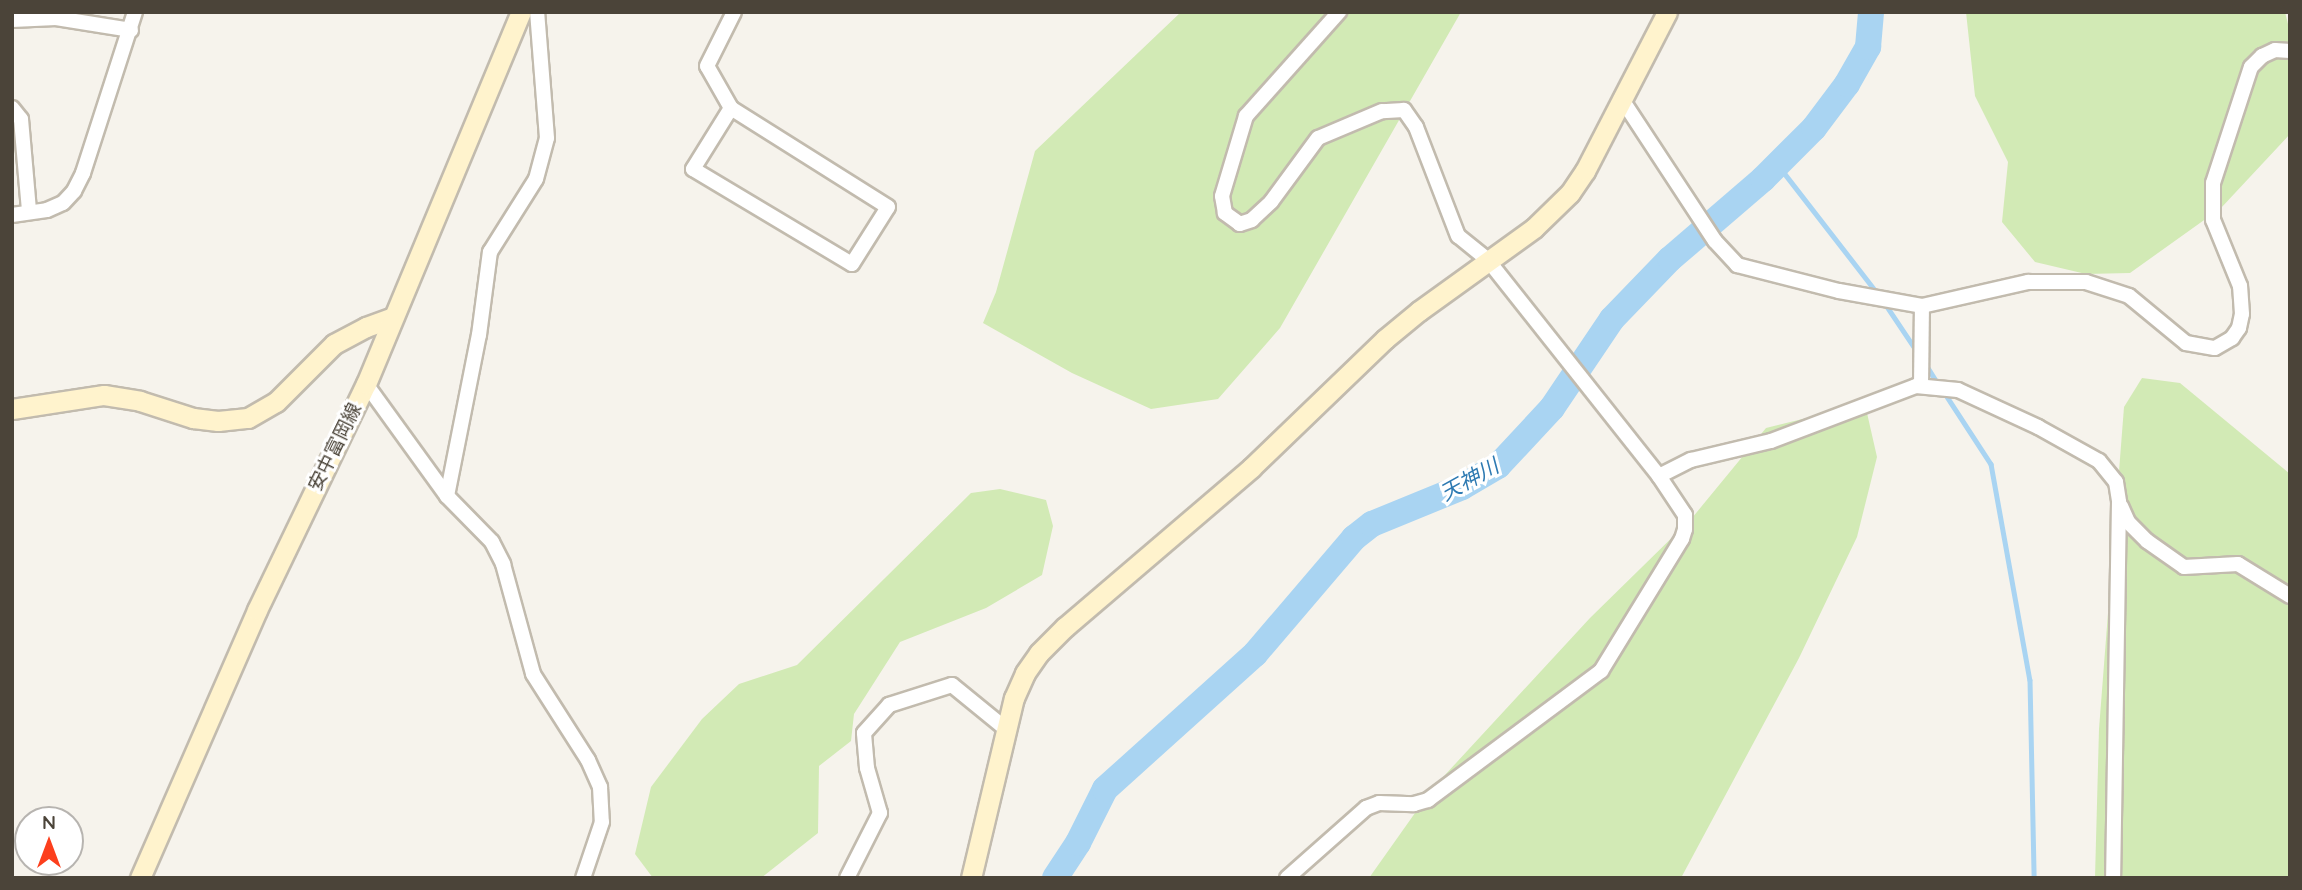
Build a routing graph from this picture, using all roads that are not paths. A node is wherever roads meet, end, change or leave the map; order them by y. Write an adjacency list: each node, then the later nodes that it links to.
1 (135, 12): 8 (street)
2 (521, 12): 17 (main road, 安中富岡線)
3 (537, 12): 22 (street)
4 (734, 12): 12 (street)
5 (1339, 12): 15 (street)
6 (1667, 12): 10 (main road)
7 (12, 20): 8 (street)
8 (131, 30): 13 (street)
9 (2290, 51): 16 (street)
10 (1621, 98): 15 (main road); 16 (street)
11 (12, 108): 13 (street)
12 (731, 108): 12 (street)
13 (29, 211): 14 (street)
14 (12, 215)
15 (1488, 260): 21 (street); 25 (main road)
16 (1922, 306): 19 (street)
17 (391, 318): 18 (main road, 安中富岡線); 20 (main road)
18 (366, 384): 22 (street); 26 (main road, 安中富岡線)
19 (1921, 386): 21 (street); 23 (street)
20 (12, 409)
21 (1658, 477): 30 (street)
22 (447, 496): 27 (street)
23 (2119, 502): 24 (street); 31 (street)
24 (2290, 596)
25 (1006, 729): 28 (street); 29 (main road)
26 (140, 878)
27 (583, 878)
28 (847, 878)
29 (971, 878)
30 (1287, 878)
31 (2113, 878)

